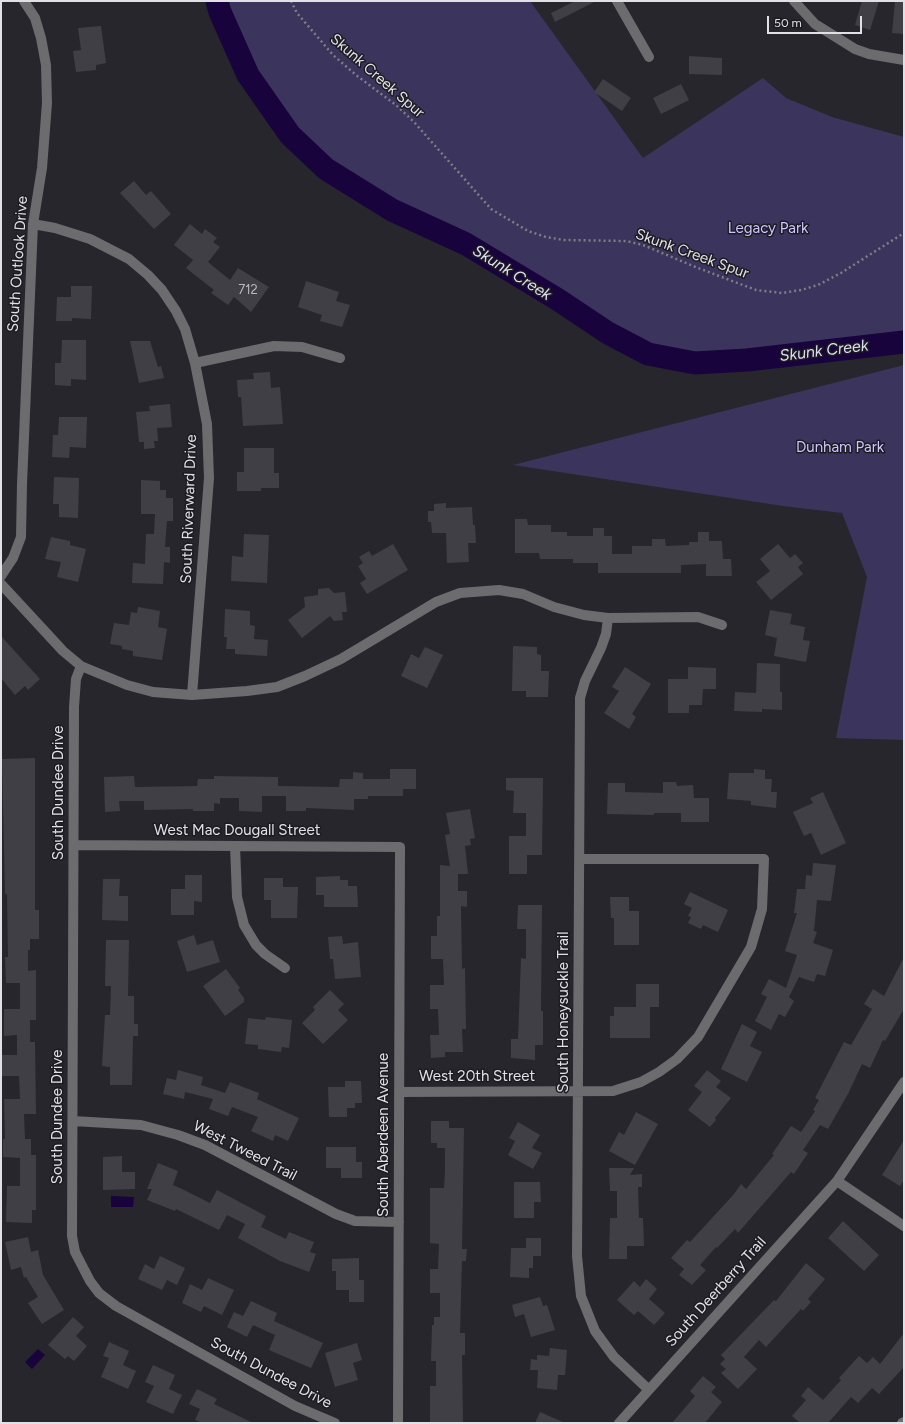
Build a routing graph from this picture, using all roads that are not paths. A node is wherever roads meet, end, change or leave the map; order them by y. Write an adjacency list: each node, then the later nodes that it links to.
1 (24, 1): 6 (street, South Outlook Drive)
2 (617, 1): 4 (street)
3 (794, 1): 5 (street)
4 (649, 57)
5 (904, 60)
6 (33, 224): 8 (street, South Riverward Drive); 9 (street, South Outlook Drive)
7 (340, 358): 8 (street)
8 (195, 363): 14 (street, South Riverward Drive)
9 (1, 576)
10 (1, 584): 13 (street)
11 (608, 618): 12 (street); 14 (street); 18 (street, South Honeysuckle Trail)
12 (722, 625)
13 (81, 666): 14 (street); 15 (street, South Dundee Drive)
14 (192, 695)
15 (74, 845): 16 (street, West Mac Dougall Street); 23 (street, South Dundee Drive)
16 (235, 846): 17 (street, West Mac Dougall Street); 19 (street)
17 (400, 846): 21 (street, South Aberdeen Avenue)
18 (579, 859): 22 (street, South Honeysuckle Trail); 22 (street, West 20th Street)
19 (285, 968)
20 (904, 1082): 24 (street, South Deerberry Trail)
21 (399, 1092): 22 (street, West 20th Street); 25 (street, South Aberdeen Avenue)
22 (579, 1092): 27 (street, South Honeysuckle Trail)
23 (73, 1121): 25 (street, West Tweed Trail); 28 (street, South Dundee Drive)
24 (837, 1181): 26 (street); 27 (street, South Deerberry Trail)
25 (399, 1222): 29 (street, South Aberdeen Avenue)
26 (904, 1226)
27 (648, 1389): 30 (street, South Deerberry Trail)
28 (335, 1423)
29 (398, 1423)
30 (619, 1423)

